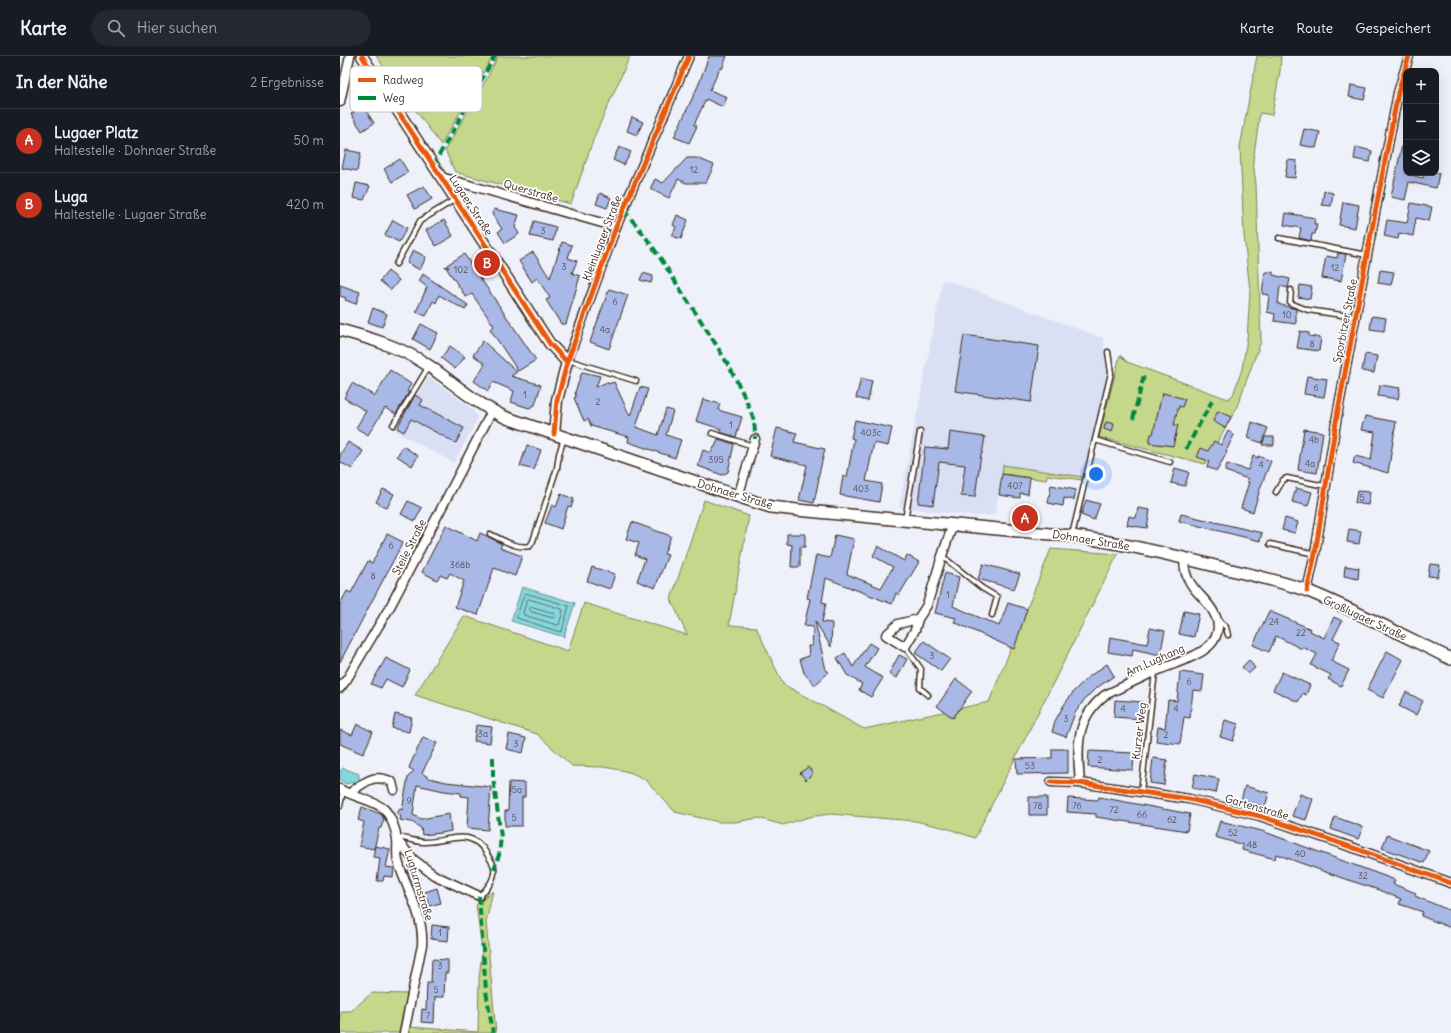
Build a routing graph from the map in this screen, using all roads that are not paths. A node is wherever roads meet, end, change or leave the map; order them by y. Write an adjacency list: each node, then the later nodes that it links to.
1 (350, 56): 6 (street)
2 (362, 56): 5 (street, Lugaer Straße)
3 (689, 56): 10 (street, Kleinlugaer Straße)
4 (1409, 56): 12 (street, Sporbitzer Straße)
5 (369, 66)
6 (340, 102)
7 (399, 112): 8 (street, Lugaer Straße)
8 (441, 177): 9 (street, Lugaer Straße); 10 (street, Querstraße)
9 (456, 199): 13 (lane); 18 (street, Lugaer Straße)
10 (616, 227): 18 (street, Kleinlugaer Straße)
11 (1279, 238): 12 (lane)
12 (1367, 255): 15 (street, Sporbitzer Straße)
13 (396, 264)
14 (1291, 290): 15 (lane)
15 (1355, 317): 29 (street, Sporbitzer Straße)
16 (340, 330): 19 (main road, Dohnaer Straße)
17 (1108, 352): 26 (lane)
18 (567, 361): 20 (lane); 25 (street, Kleinlugaer Straße)
19 (429, 366): 21 (main road, Dohnaer Straße); 22 (lane)
20 (636, 381)
21 (492, 411): 25 (main road, Dohnaer Straße); 49 (street, Steile Straße)
22 (393, 425)
23 (920, 432): 32 (lane)
24 (712, 433): 27 (lane)
25 (559, 436): 31 (main road, Dohnaer Straße); 34 (lane)
26 (1095, 440): 28 (lane); 35 (lane)
27 (754, 443): 31 (street)
28 (1170, 462)
29 (1325, 486): 30 (lane); 38 (street, Sporbitzer Straße)
30 (1276, 492)
31 (738, 497): 32 (main road, Dohnaer Straße)
32 (905, 520): 33 (main road, Dohnaer Straße)
33 (953, 524): 35 (main road, Dohnaer Straße); 39 (street)
34 (490, 534)
35 (1072, 536): 37 (main road, Dohnaer Straße)
36 (1270, 544): 38 (lane)
37 (1160, 553): 40 (main road, Großlugaer Straße)
38 (1315, 554): 41 (street, Sporbitzer Straße)
39 (942, 556): 42 (lane); 43 (street)
40 (1184, 558): 41 (main road, Großlugaer Straße); 44 (street)
41 (1307, 591): 47 (main road, Großlugaer Straße)
42 (992, 615)
43 (918, 619): 46 (street); 46 (street)
44 (1218, 621): 45 (lane); 48 (street, Am Lughang)
45 (1228, 635)
46 (905, 647): 50 (lane)
47 (1451, 659)
48 (1155, 672): 52 (street, Am Lughang); 55 (lane, Kurzer Weg)
49 (340, 688)
50 (928, 695)
51 (1051, 782): 52 (street, Gartenstraße)
52 (1080, 783): 55 (street, Gartenstraße)
53 (394, 790): 54 (street)
54 (344, 791): 56 (lane); 57 (street, Lugturmstraße)
55 (1140, 792): 58 (street, Gartenstraße)
56 (340, 806)
57 (397, 838): 59 (street); 59 (lane); 60 (street, Lugturmstraße)
58 (1451, 883)
59 (479, 896)
60 (404, 1033)

